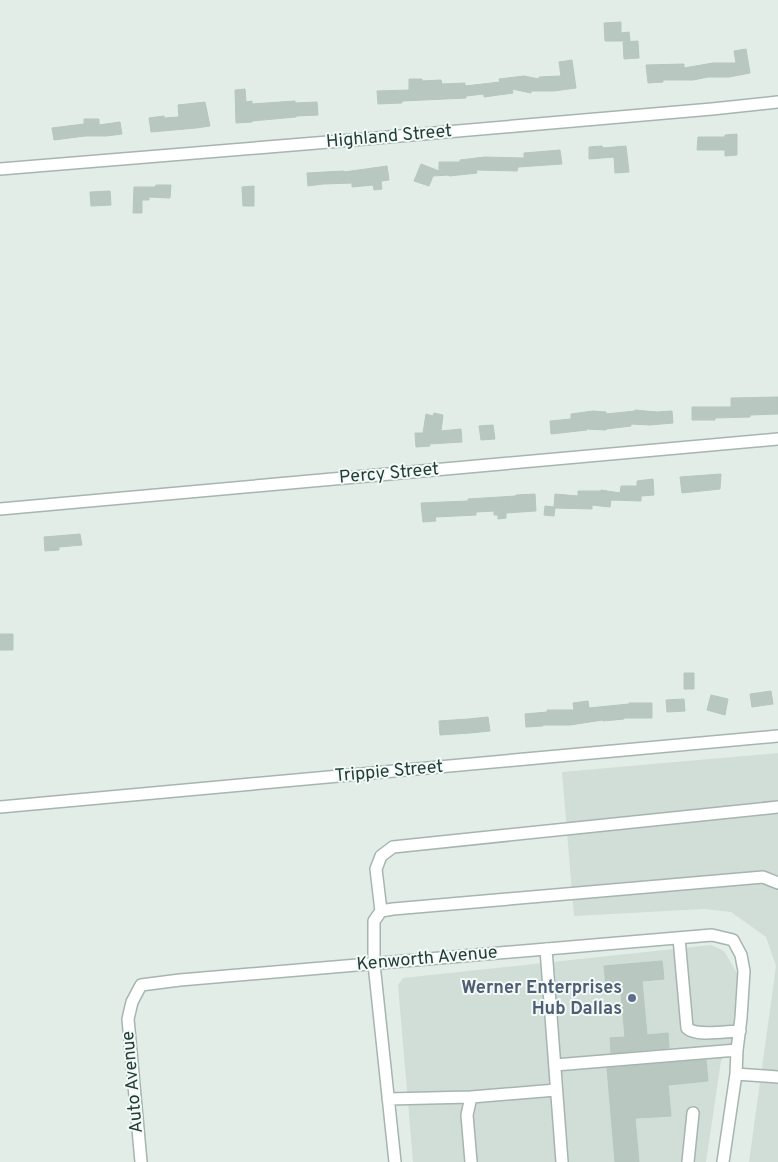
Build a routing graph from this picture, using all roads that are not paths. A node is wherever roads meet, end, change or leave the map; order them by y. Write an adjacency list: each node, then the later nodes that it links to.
1 (778, 102): 2 (street, Highland Street)
2 (0, 170)
3 (778, 439): 4 (street, Percy Street)
4 (0, 510)
5 (778, 736): 6 (street, Trippie Street)
6 (0, 807)
7 (778, 807): 9 (street)
8 (778, 883): 9 (street)
9 (381, 911): 12 (street)
10 (679, 938): 11 (street, Kenworth Avenue); 14 (street); 14 (street, Kenworth Avenue)
11 (546, 949): 12 (street, Kenworth Avenue); 16 (street)
12 (374, 964): 13 (street, Kenworth Avenue); 21 (street)
13 (132, 1002): 23 (street, Auto Avenue)
14 (740, 1031): 15 (street)
15 (737, 1050): 16 (street); 17 (street)
16 (555, 1065): 19 (street)
17 (736, 1074): 18 (street); 28 (street)
18 (778, 1077)
19 (556, 1090): 20 (street); 26 (street)
20 (471, 1097): 21 (street); 25 (street)
21 (388, 1099): 24 (street)
22 (693, 1112): 27 (street)
23 (141, 1162)
24 (394, 1162)
25 (471, 1162)
26 (562, 1162)
27 (688, 1162)
28 (723, 1162)

